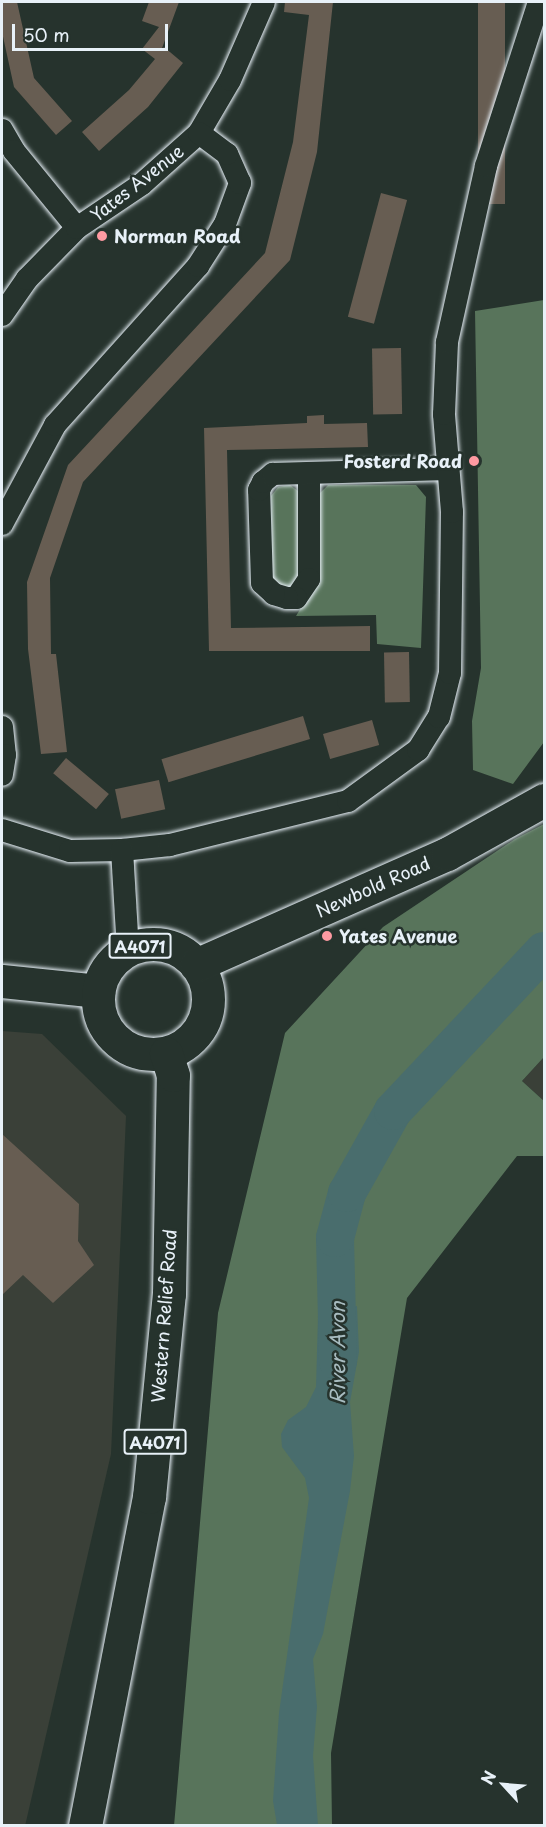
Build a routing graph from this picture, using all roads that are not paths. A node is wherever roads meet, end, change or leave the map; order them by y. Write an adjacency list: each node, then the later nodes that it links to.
1 (264, 2): 4 (street, Yates Avenue)
2 (539, 2): 7 (street)
3 (2, 130): 5 (street)
4 (199, 133): 5 (street, Yates Avenue); 9 (street)
5 (78, 228): 6 (street, Yates Avenue)
6 (2, 315)
7 (447, 469): 8 (street); 14 (street)
8 (309, 475): 8 (street)
9 (2, 524)
10 (2, 727): 11 (street)
11 (2, 775)
12 (544, 800): 16 (main road, Newbold Road / A4071)
13 (2, 830): 14 (street)
14 (122, 850): 15 (street)
15 (128, 950): 16 (main road, A4071); 18 (main road, A4071)
16 (196, 965): 19 (main road, A4071)
17 (2, 981): 18 (main road)
18 (98, 991): 19 (main road)
19 (166, 1053): 20 (main road, Western Relief Road / A4071)
20 (85, 1826)

